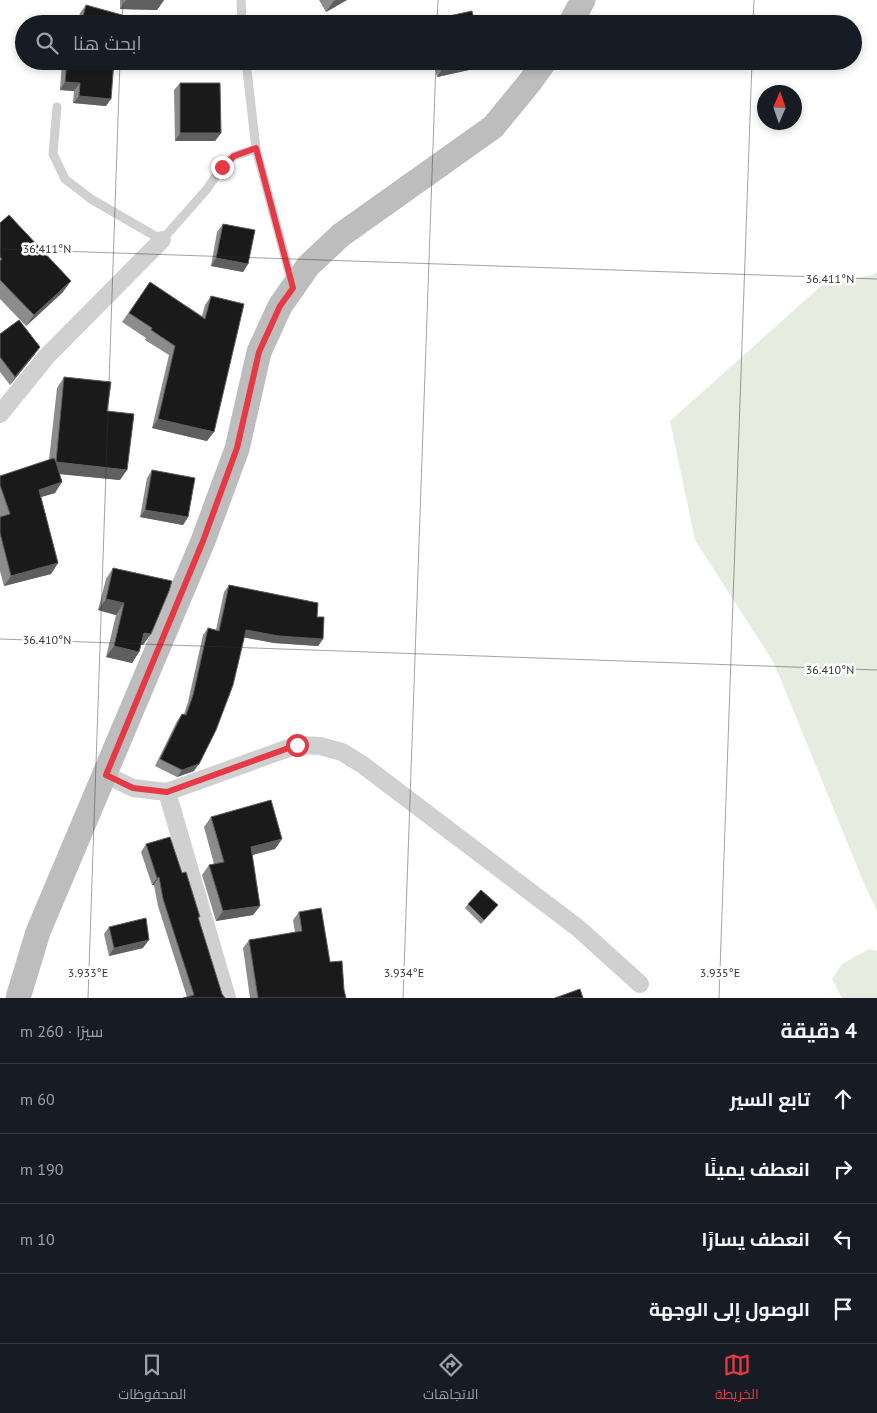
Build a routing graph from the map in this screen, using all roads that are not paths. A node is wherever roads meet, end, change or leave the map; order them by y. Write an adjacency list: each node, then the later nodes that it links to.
1 (242, 0): 3 (lane)
2 (583, 0): 4 (main road)
3 (242, 15)
4 (575, 15)
5 (247, 70): 8 (lane)
6 (539, 70): 10 (main road)
7 (57, 107): 9 (lane)
8 (256, 148): 9 (lane); 10 (lane)
9 (162, 240): 11 (street)
10 (293, 288): 12 (main road)
11 (0, 414)
12 (106, 775): 13 (street); 15 (main road)
13 (167, 792): 14 (street); 16 (street)
14 (640, 984)
15 (18, 998)
16 (227, 998)

